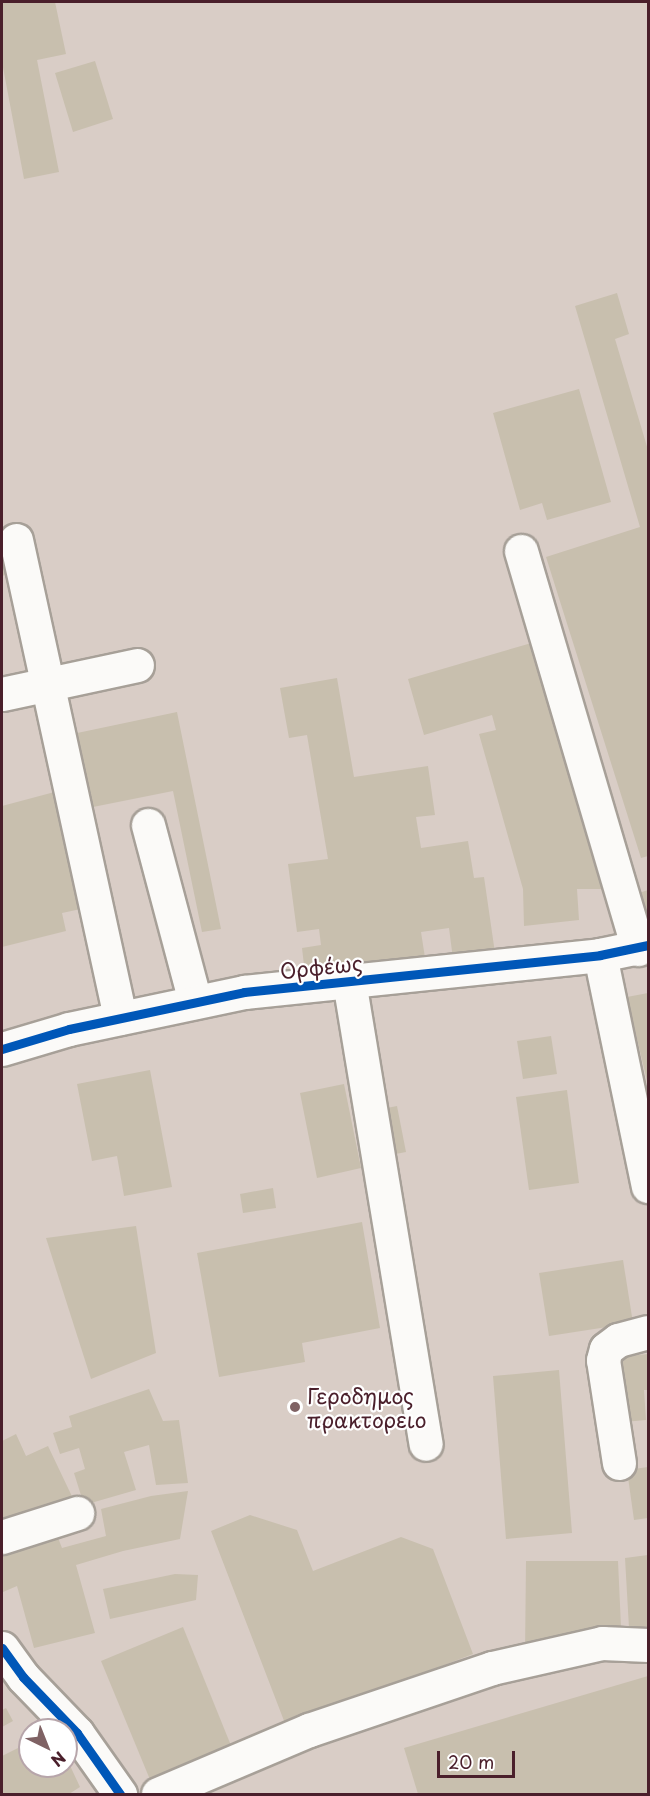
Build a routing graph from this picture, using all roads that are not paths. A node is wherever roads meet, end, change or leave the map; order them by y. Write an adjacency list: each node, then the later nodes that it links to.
1 (16, 540): 4 (street)
2 (521, 551): 7 (street)
3 (137, 665): 4 (street)
4 (48, 684): 5 (street); 11 (street)
5 (2, 694)
6 (148, 825): 10 (street)
7 (643, 947): 8 (street, Ορφέως)
8 (600, 955): 9 (street, Ορφέως); 13 (street)
9 (349, 981): 10 (street, Ορφέως); 15 (street)
10 (195, 1002): 11 (street, Ορφέως)
11 (120, 1018): 12 (street, Ορφέως)
12 (2, 1050)
13 (648, 1186)
14 (648, 1332): 16 (street)
15 (426, 1444)
16 (619, 1463)
17 (77, 1513): 18 (street)
18 (2, 1537)
19 (648, 1645): 22 (street)
20 (2, 1648): 21 (street)
21 (120, 1794)
22 (158, 1794)

